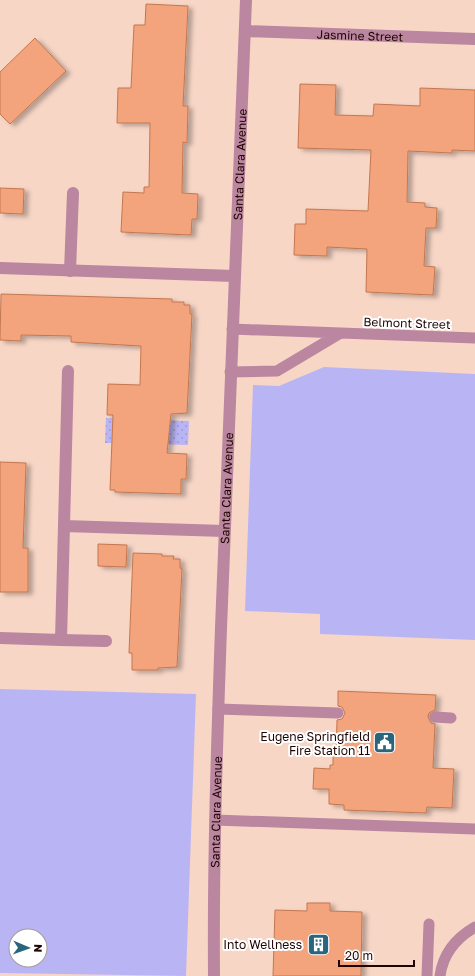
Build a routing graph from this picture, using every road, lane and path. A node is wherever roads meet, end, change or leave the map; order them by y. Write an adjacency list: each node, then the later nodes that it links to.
1 (246, 0): 2 (street, Santa Clara Avenue)
2 (245, 31): 3 (street, Jasmine Street); 7 (street, Santa Clara Avenue)
3 (475, 39)
4 (73, 193): 6 (street)
5 (0, 268): 6 (street)
6 (70, 271): 7 (street)
7 (234, 276): 8 (street, Santa Clara Avenue)
8 (232, 329): 9 (lane, Belmont Street); 12 (street, Santa Clara Avenue)
9 (339, 334): 10 (lane, Belmont Street); 12 (lane)
10 (475, 338)
11 (68, 371): 13 (street)
12 (230, 372): 14 (street, Santa Clara Avenue)
13 (64, 526): 14 (street); 16 (street)
14 (224, 531): 18 (street, Santa Clara Avenue)
15 (0, 638): 16 (street)
16 (61, 640): 17 (street)
17 (106, 642)
18 (218, 709): 19 (lane); 22 (street, Santa Clara Avenue)
19 (338, 713)
20 (435, 717): 21 (lane)
21 (451, 718)
22 (215, 820): 23 (lane); 26 (street, Santa Clara Avenue)
23 (475, 829)
24 (429, 924): 27 (lane)
25 (475, 927): 28 (lane)
26 (214, 976)
27 (427, 976)
28 (440, 976)

